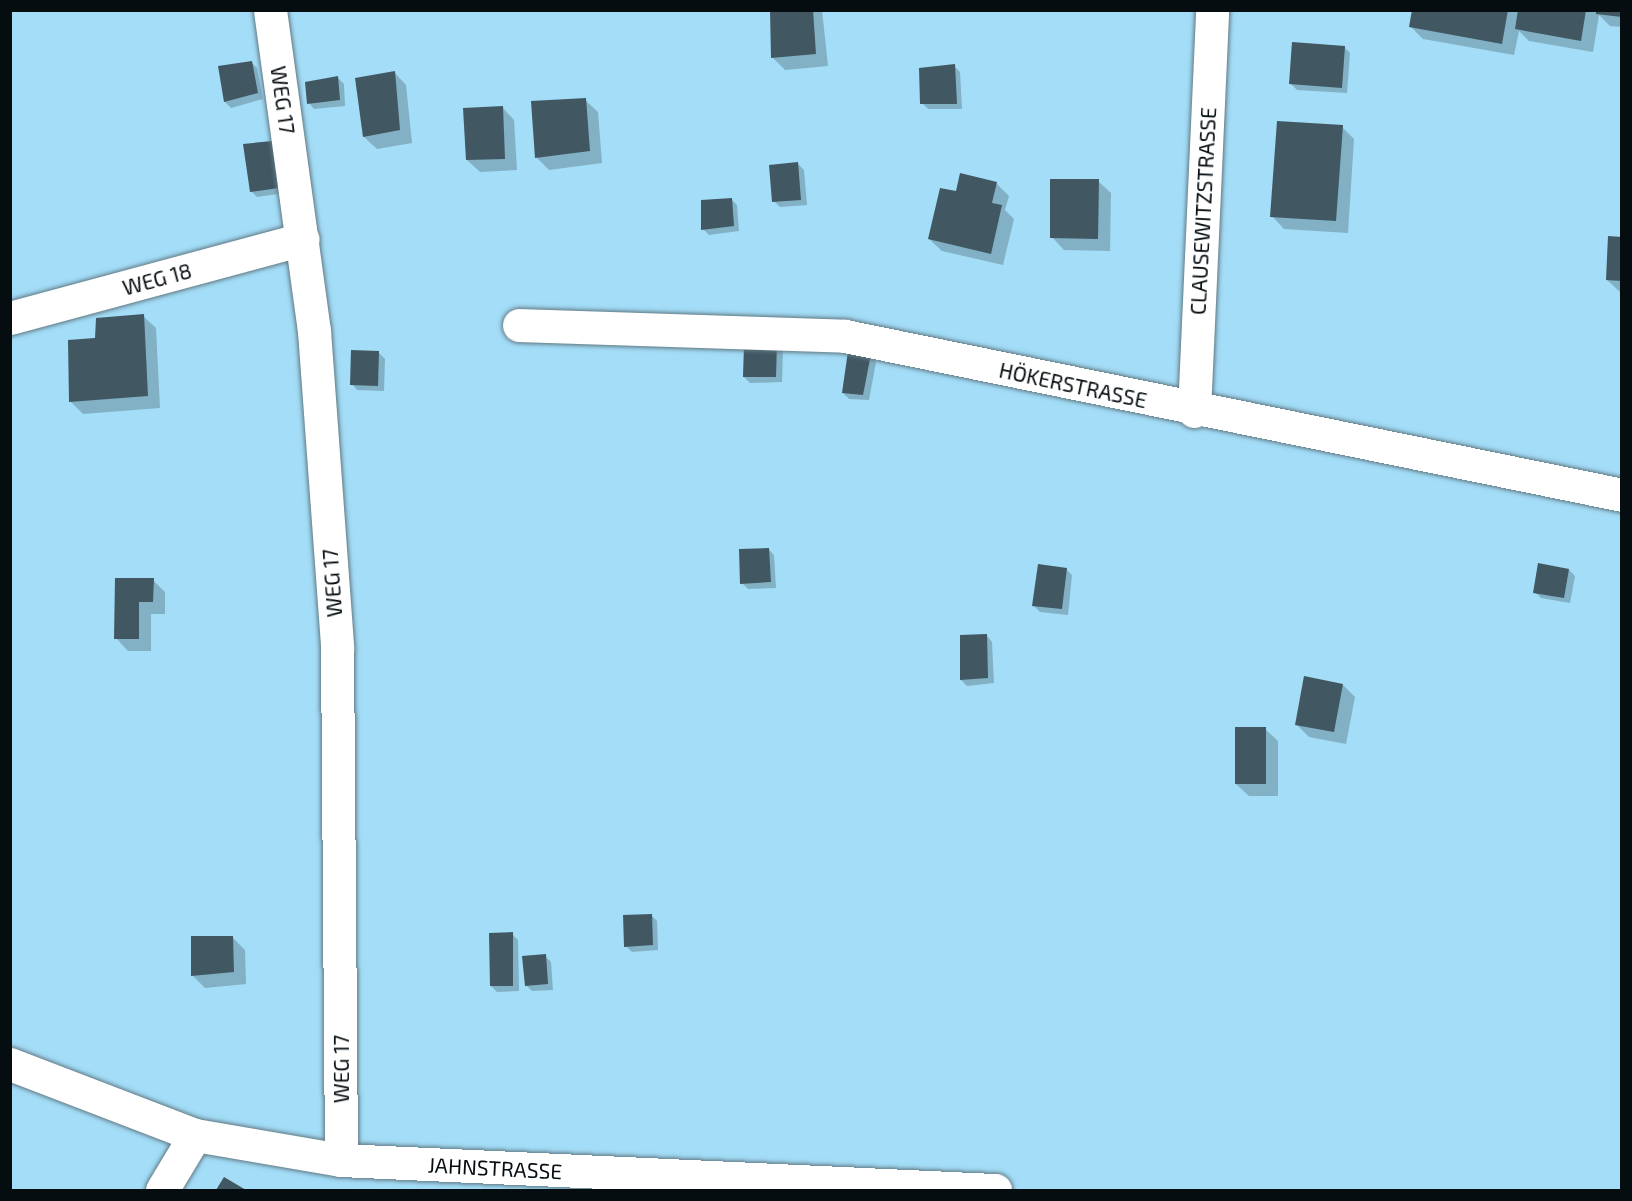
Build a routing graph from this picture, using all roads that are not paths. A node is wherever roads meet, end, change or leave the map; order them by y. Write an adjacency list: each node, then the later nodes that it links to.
1 (270, 10): 3 (street, WEG 17)
2 (1212, 10): 6 (street, CLAUSEWITZSTRASSE)
3 (303, 239): 4 (street, WEG 18); 10 (street, WEG 17)
4 (10, 318)
5 (519, 325): 6 (street, HÖKERSTRASSE)
6 (1194, 411): 7 (street, HÖKERSTRASSE)
7 (1622, 495)
8 (10, 1064): 9 (street, JAHNSTRASSE)
9 (195, 1135): 10 (street, JAHNSTRASSE); 11 (street)
10 (341, 1160): 12 (street, JAHNSTRASSE)
11 (162, 1191)
12 (995, 1191)

